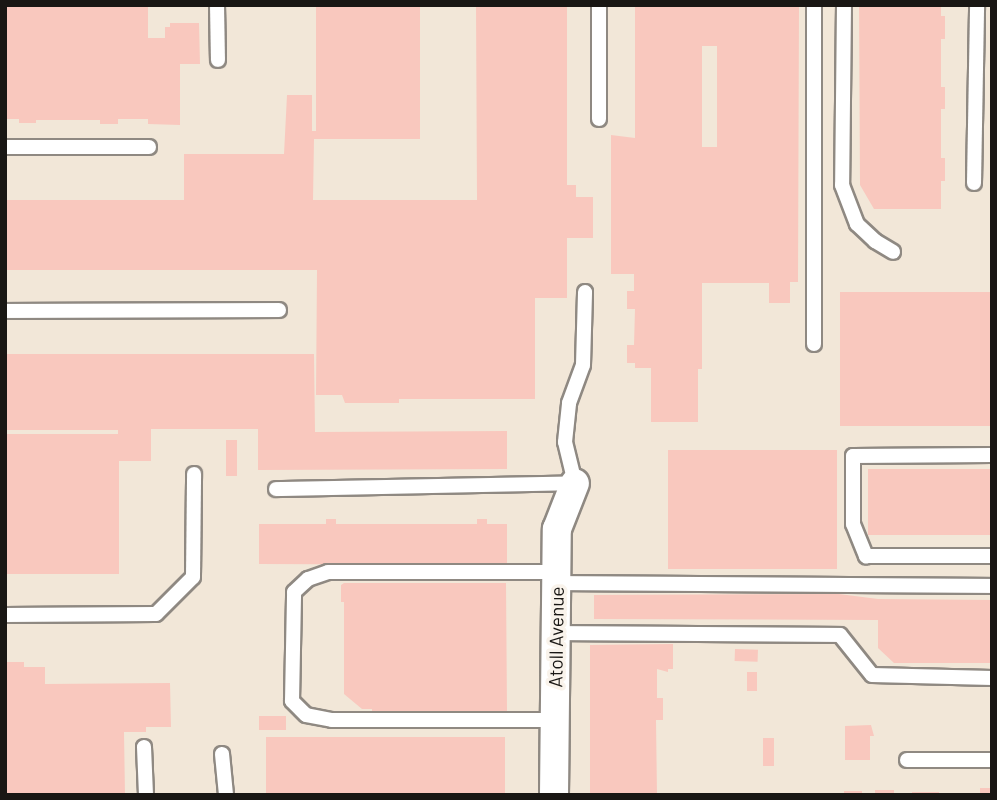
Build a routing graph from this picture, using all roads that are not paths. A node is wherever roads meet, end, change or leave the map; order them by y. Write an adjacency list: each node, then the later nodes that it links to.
1 (217, 5): 6 (lane)
2 (599, 5): 7 (lane)
3 (814, 5): 15 (lane)
4 (844, 5): 11 (lane)
5 (976, 5): 10 (lane)
6 (218, 60)
7 (599, 119)
8 (5, 147): 9 (lane)
9 (149, 147)
10 (974, 183)
11 (893, 252)
12 (585, 292): 18 (lane)
13 (279, 310): 14 (lane)
14 (5, 311)
15 (814, 344)
16 (992, 455): 20 (lane)
17 (194, 474): 23 (lane)
18 (575, 483): 19 (lane); 21 (street, Atoll Avenue)
19 (276, 489)
20 (992, 556)
21 (557, 578): 22 (lane); 24 (street, Atoll Avenue); 26 (lane)
22 (992, 586)
23 (5, 615)
24 (556, 633): 25 (lane); 26 (street, Atoll Avenue)
25 (992, 678)
26 (555, 720): 33 (street, Atoll Avenue)
27 (144, 747): 31 (lane)
28 (222, 754): 32 (lane)
29 (907, 760): 30 (lane)
30 (992, 760)
31 (146, 795)
32 (226, 795)
33 (554, 795)

